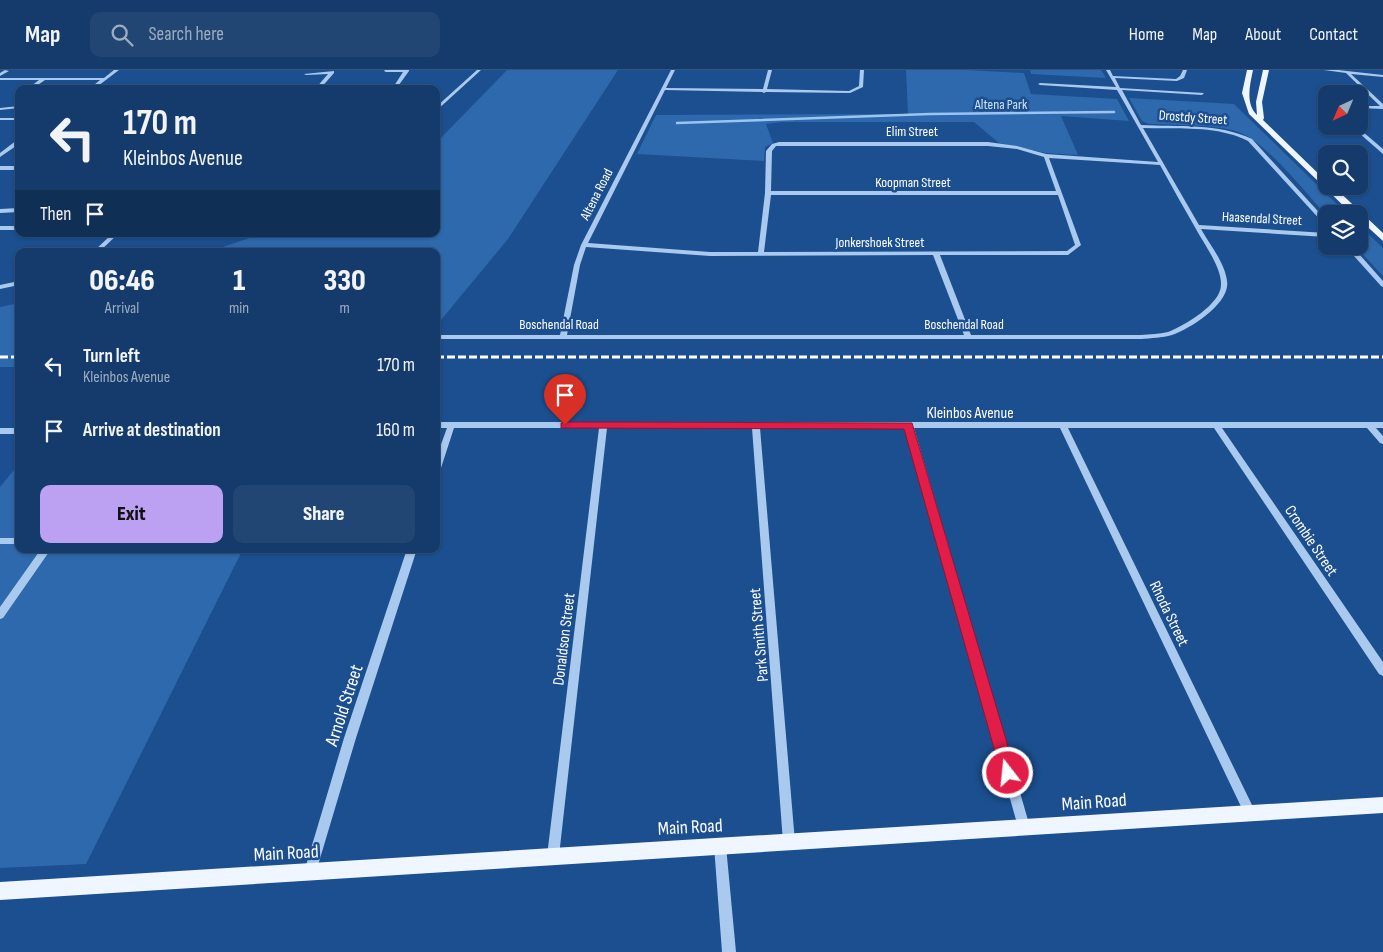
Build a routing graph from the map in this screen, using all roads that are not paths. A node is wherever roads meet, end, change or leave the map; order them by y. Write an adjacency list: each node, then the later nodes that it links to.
1 (117, 70): 22 (street)
2 (407, 70): 13 (street); 27 (street)
3 (479, 70): 32 (street)
4 (673, 70): 28 (street, Altena Road)
5 (770, 70): 30 (street)
6 (862, 70): 30 (street)
7 (1185, 70): 16 (street)
8 (1250, 70): 39 (main road)
9 (1266, 70): 39 (main road)
10 (1326, 70): 15 (street)
11 (7, 71): 19 (street)
12 (62, 71): 21 (street)
13 (386, 71)
14 (332, 72): 17 (street); 26 (street)
15 (1347, 72): 18 (street); 34 (street)
16 (1109, 73): 29 (street, Boschendal Road)
17 (306, 74)
18 (1383, 76)
19 (0, 77): 20 (street)
20 (44, 79): 21 (street); 24 (street)
21 (51, 79): 22 (street)
22 (105, 79): 25 (street)
23 (1040, 84): 29 (street)
24 (35, 85)
25 (97, 85)
26 (321, 85)
27 (397, 85)
28 (663, 89): 30 (street); 64 (street, Altena Road)
29 (1118, 89): 31 (street); 40 (street, Boschendal Road)
30 (764, 92)
31 (1202, 94)
32 (440, 106)
33 (1368, 107): 34 (street)
34 (1383, 107)
35 (15, 108): 36 (street)
36 (0, 109)
37 (0, 119): 38 (street)
38 (15, 119)
39 (1259, 120): 49 (main road)
40 (1139, 126): 46 (street, Boschendal Road); 56 (street, Drostdy Street)
41 (1363, 135): 43 (street)
42 (15, 144): 44 (street)
43 (1383, 152)
44 (0, 155)
45 (1046, 156): 46 (street, Elim Street); 50 (street, Elim Street); 51 (street, Jonkershoek Street)
46 (1161, 164): 58 (street, Boschendal Road)
47 (0, 168): 48 (street)
48 (15, 168)
49 (1318, 177)
50 (768, 193): 51 (street, Koopman Street); 66 (street, Elim Street)
51 (1059, 193): 67 (street, Jonkershoek Street)
52 (1337, 195): 53 (main road)
53 (1348, 205)
54 (15, 210): 55 (street)
55 (0, 212)
56 (1318, 214)
57 (1368, 224): 63 (main road)
58 (1197, 227): 61 (street, Haasendal Street); 72 (street, Boschendal Road)
59 (0, 228): 60 (street)
60 (15, 228)
61 (1318, 234)
62 (112, 237): 65 (street)
63 (1383, 238)
64 (584, 245): 66 (street, Jonkershoek Street); 74 (street, Altena Road)
65 (100, 248)
66 (761, 254): 67 (street, Jonkershoek Street)
67 (936, 254): 72 (street)
68 (1356, 255): 70 (street)
69 (15, 284): 71 (street)
70 (1383, 285)
71 (0, 287)
72 (968, 336): 74 (street, Boschendal Road)
73 (440, 337): 74 (street, Boschendal Road)
74 (564, 337)
75 (1369, 424): 76 (street, Kleinbos Avenue); 83 (street, Kleinbos Avenue); 86 (street)
76 (1383, 424)
77 (440, 425): 81 (street, Kleinbos Avenue)
78 (603, 425): 81 (street, Kleinbos Avenue); 82 (street, Kleinbos Avenue); 99 (street, Donaldson Street)
79 (909, 425): 80 (street, Kleinbos Avenue); 82 (street, Kleinbos Avenue); 96 (street)
80 (1062, 425): 83 (street, Kleinbos Avenue); 95 (street, Rhoda Street)
81 (450, 426): 87 (street)
82 (756, 426): 97 (street, Park Smith Street)
83 (1217, 426): 93 (street, Crombie Street)
84 (0, 431): 85 (street)
85 (15, 431)
86 (1383, 441)
87 (440, 458)
88 (0, 541): 89 (street)
89 (15, 541)
90 (43, 553): 92 (street)
91 (411, 553): 100 (street, Arnold Street)
92 (0, 615)
93 (1383, 671)
94 (1383, 805): 95 (main road, Main Road)
95 (1250, 813): 96 (main road, Main Road)
96 (1024, 827): 97 (main road, Main Road)
97 (790, 842): 98 (main road, Main Road)
98 (720, 846): 99 (main road, Main Road); 102 (street)
99 (553, 856): 100 (main road, Main Road)
100 (310, 872): 101 (main road, Main Road)
101 (0, 891)
102 (729, 952)

